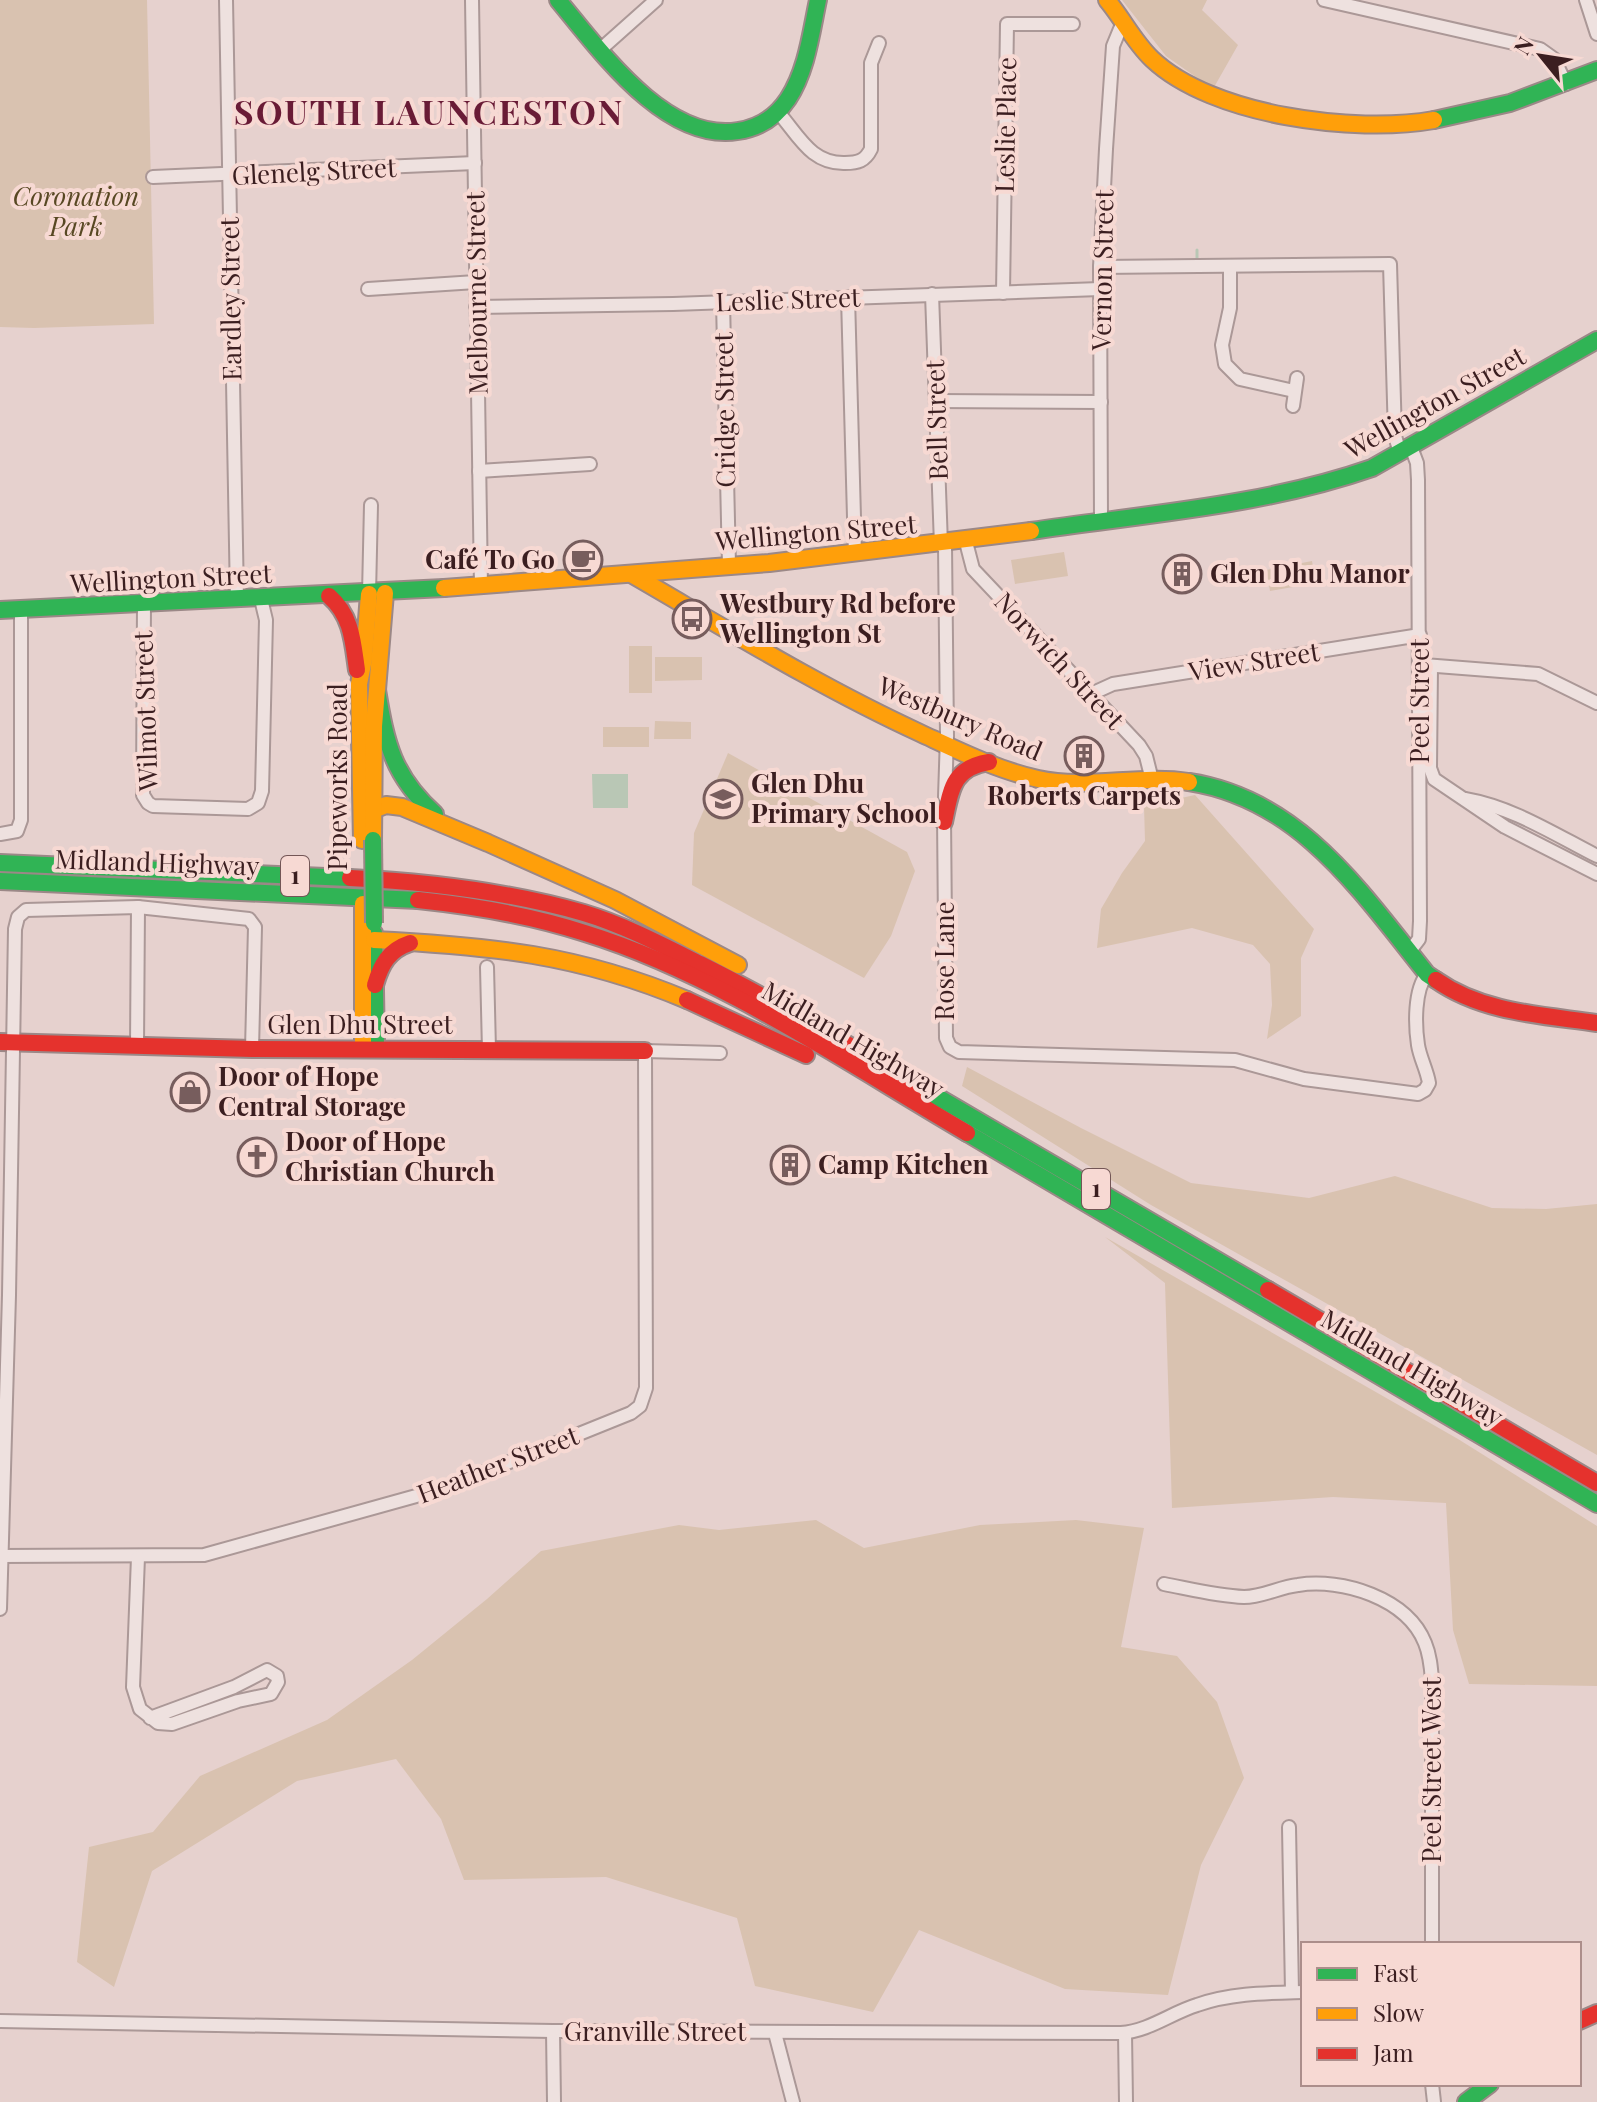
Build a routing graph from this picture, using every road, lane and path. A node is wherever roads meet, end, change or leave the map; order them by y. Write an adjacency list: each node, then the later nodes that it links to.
1 (226, 0): 18 (street, Eardley Street)
2 (472, 0): 17 (street, Melbourne Street)
3 (558, 0): 13 (main road)
4 (656, 0): 13 (street)
5 (818, 0): 16 (main road)
6 (1107, 0): 10 (main road)
7 (1324, 0): 15 (street)
8 (1586, 0): 11 (street)
9 (1073, 24): 25 (street, Leslie Place)
10 (1125, 24): 15 (main road); 21 (street, Vernon Street)
11 (1597, 34)
12 (879, 43): 16 (street)
13 (601, 49): 16 (main road)
14 (1597, 70): 15 (main road)
15 (1566, 84)
16 (778, 112)
17 (475, 163): 18 (street, Glenelg Street); 22 (street, Melbourne Street)
18 (228, 176): 19 (street, Glenelg Street); 47 (street, Eardley Street)
19 (153, 177)
20 (1230, 266): 21 (street); 33 (street); 34 (street, Peel Street)
21 (1100, 267): 24 (street, Vernon Street)
22 (476, 282): 23 (street); 29 (street, Melbourne Street)
23 (368, 289)
24 (1100, 289): 25 (street, Leslie Street); 32 (street, Vernon Street)
25 (1003, 293): 26 (street, Leslie Street)
26 (932, 294): 27 (street, Leslie Street); 31 (street, Bell Street)
27 (848, 297): 28 (street, Leslie Street); 41 (street)
28 (723, 302): 29 (street, Leslie Street); 42 (street, Cridge Street)
29 (476, 307): 36 (street, Melbourne Street)
30 (1597, 340): 34 (main road, Wellington Street)
31 (936, 401): 32 (street); 40 (street, Bell Street)
32 (1101, 402): 38 (street, Vernon Street)
33 (1293, 406)
34 (1405, 450): 38 (main road, Wellington Street); 52 (street, Peel Street)
35 (590, 464): 36 (street)
36 (479, 471): 44 (street, Melbourne Street)
37 (371, 505): 45 (street, Pipeworks Road)
38 (1101, 521): 39 (main road, Wellington Street)
39 (966, 542): 40 (main road, Wellington Street); 56 (street, Norwich Street)
40 (943, 545): 41 (main road, Wellington Street); 58 (street, Rose Lane)
41 (855, 554): 42 (main road, Wellington Street)
42 (729, 565): 43 (main road, Wellington Street)
43 (633, 575): 44 (main road, Wellington Street); 58 (main road, Westbury Road)
44 (481, 586): 45 (main road, Wellington Street)
45 (377, 593): 46 (main road, Wellington Street); 54 (main road, Pipeworks Road); 55 (main road, Pipeworks Road)
46 (329, 596): 48 (main road, Wellington Street); 54 (main road)
47 (237, 599): 48 (main road, Wellington Street); 49 (main road, Wellington Street)
48 (261, 599): 49 (street, Wilmot Street)
49 (144, 603): 51 (main road, Wellington Street)
50 (0, 610): 51 (main road, Wellington Street)
51 (21, 610): 65 (street)
52 (1420, 635): 53 (street, Peel Street); 56 (street, View Street)
53 (1425, 666): 57 (street); 61 (street); 74 (street, Peel Street)
54 (359, 687): 55 (main road); 66 (main road, Pipeworks Road)
55 (377, 690): 62 (main road, Pipeworks Road); 64 (main road)
56 (1091, 694): 60 (street, Norwich Street)
57 (1597, 703)
58 (947, 743): 59 (main road, Westbury Road); 63 (street, Rose Lane)
59 (989, 762): 60 (main road, Westbury Road); 63 (main road)
60 (1152, 780): 74 (main road, Westbury Road)
61 (1462, 798): 67 (street); 69 (street)
62 (373, 810): 64 (main road); 66 (main road, Pipeworks Road)
63 (944, 822): 76 (street, Rose Lane)
64 (466, 833): 87 (main road)
65 (0, 834)
66 (368, 840): 72 (main road, Pipeworks Road, bridge); 72 (main road, Pipeworks Road)
67 (1597, 856)
68 (0, 863): 87 (main road, Midland Highway / 1)
69 (1597, 874)
70 (0, 881): 86 (main road, Midland Highway / 1)
71 (138, 907): 79 (street); 80 (street); 82 (street)
72 (368, 932): 73 (main road); 77 (main road, Pipeworks Road); 81 (main road, Pipeworks Road)
73 (415, 942): 77 (main road); 86 (main road)
74 (1409, 952): 76 (main road, Westbury Road)
75 (487, 967): 83 (street)
76 (1427, 974): 78 (main road, Westbury Road)
77 (375, 985): 81 (main road, Pipeworks Road)
78 (1597, 1023)
79 (7, 1042): 80 (main road, Glen Dhu Street); 88 (street)
80 (137, 1046): 82 (main road, Glen Dhu Street)
81 (370, 1048): 82 (main road, Glen Dhu Street); 83 (main road, Glen Dhu Street)
82 (252, 1049)
83 (489, 1050): 84 (main road, Glen Dhu Street)
84 (645, 1051): 85 (street, Glen Dhu Street); 92 (street, Heather Street)
85 (720, 1053)
86 (986, 1146): 90 (main road, Midland Highway / 1)
87 (1040, 1155): 89 (main road, Midland Highway / 1)
88 (5, 1295): 91 (street)
89 (1597, 1483)
90 (1597, 1504)
91 (1, 1556): 92 (street, Heather Street); 94 (street)
92 (138, 1557): 95 (street)
93 (1164, 1584): 97 (street, Peel Street West)
94 (0, 1609)
95 (150, 1718): 95 (street)
96 (1289, 1827): 98 (street)
97 (1432, 1942)
98 (1297, 1992): 102 (street, Granville Street)
99 (0, 2021): 100 (street, Granville Street)
100 (553, 2031): 101 (street, Granville Street); 104 (street)
101 (775, 2033): 102 (street, Granville Street); 105 (street)
102 (1125, 2033): 106 (street)
103 (1487, 2086): 107 (main road)
104 (554, 2102)
105 (793, 2102)
106 (1126, 2102)
107 (1466, 2102)

